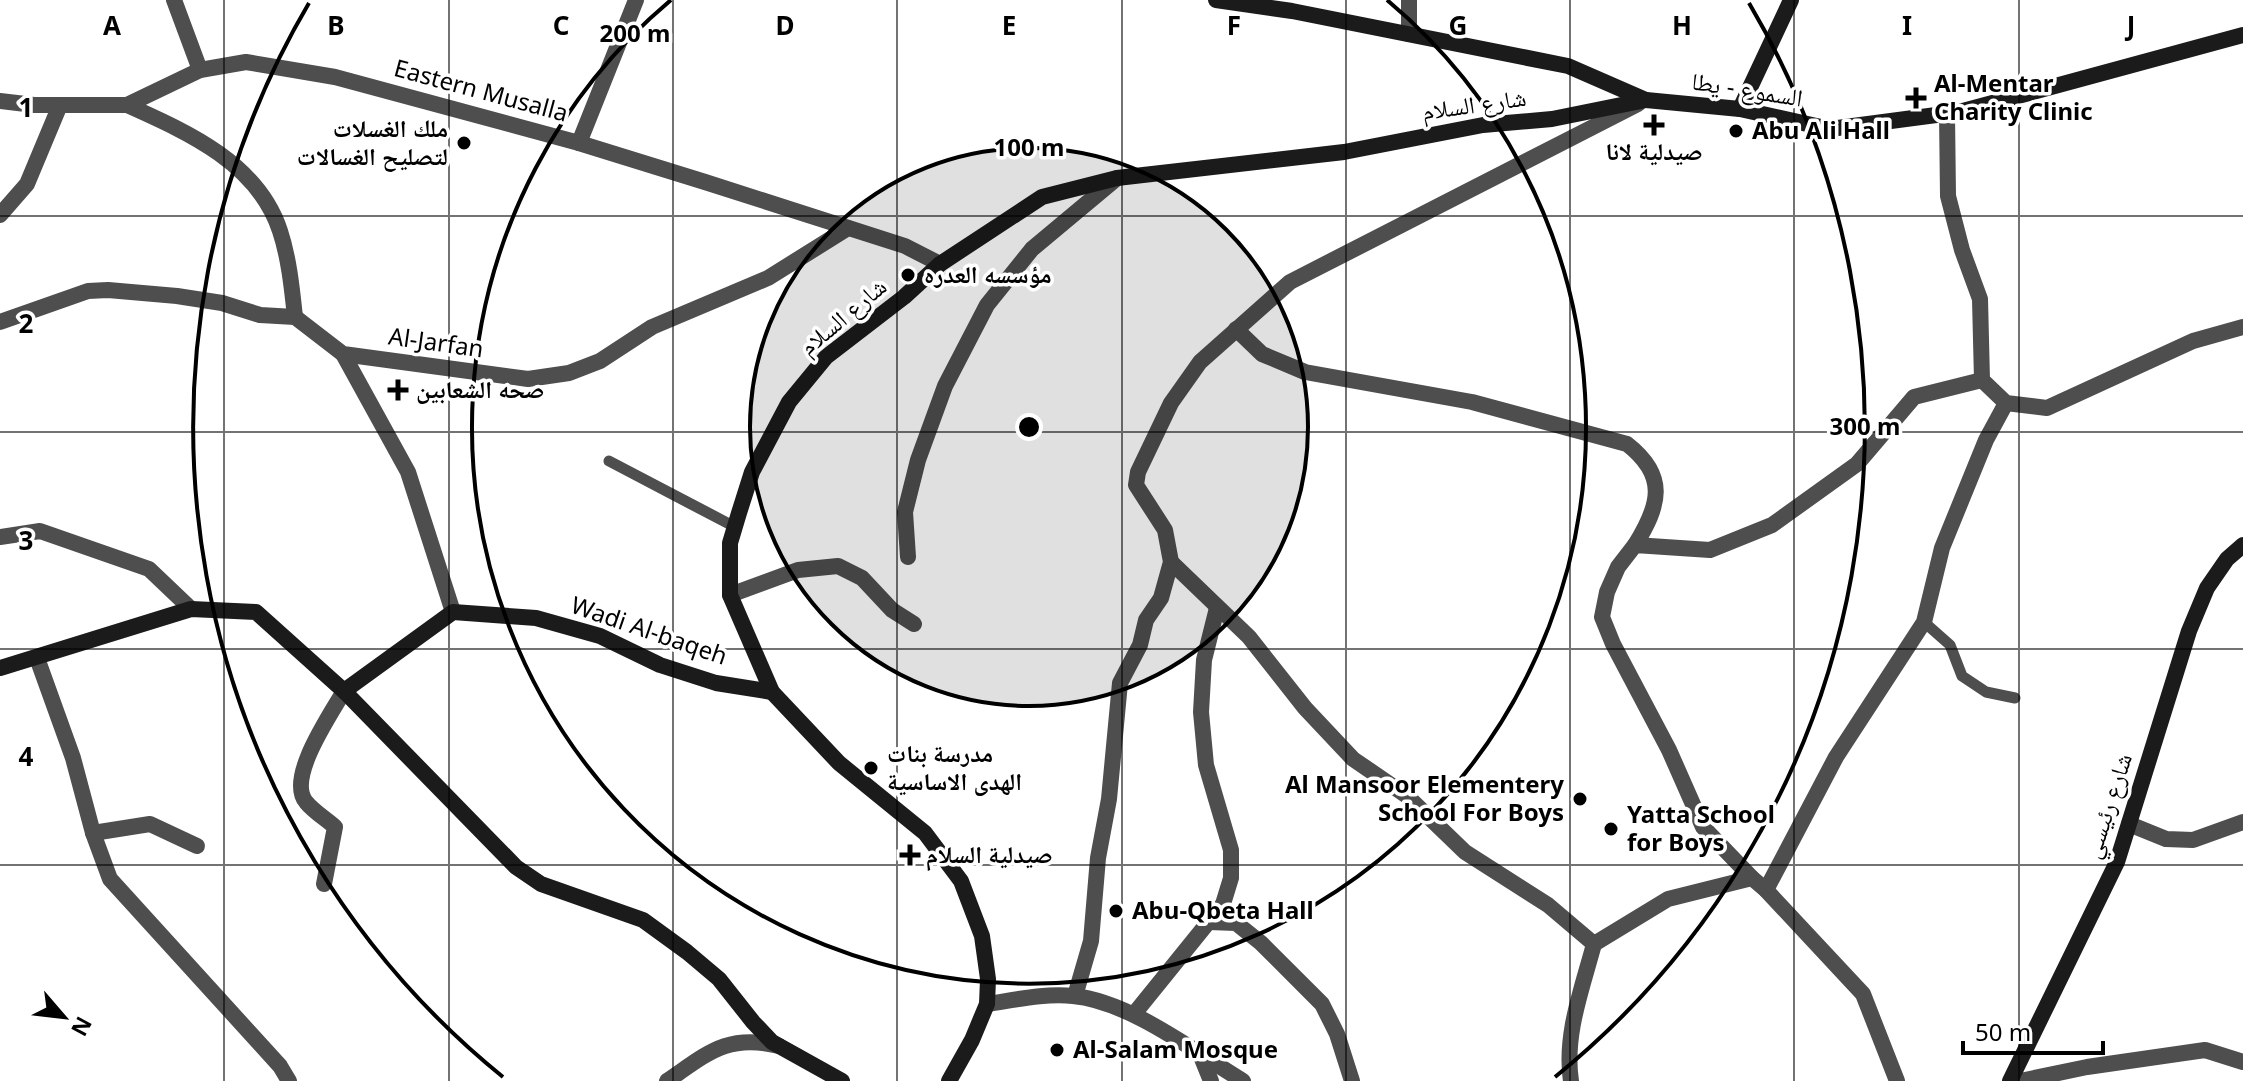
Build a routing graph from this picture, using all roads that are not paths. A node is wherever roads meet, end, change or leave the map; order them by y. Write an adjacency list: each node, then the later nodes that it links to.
1 (174, 0): 10 (street)
2 (636, 0): 17 (street)
3 (1216, 0): 7 (main road, السموع - يطا)
4 (1265, 0): 7 (main road, السموع - يطا)
5 (1409, 0): 8 (street)
6 (1791, 0): 15 (main road)
7 (1292, 11): 8 (main road, السموع - يطا)
8 (1409, 34): 11 (main road, السموع - يطا)
9 (2243, 35): 16 (main road, السموع - يطا)
10 (200, 70): 14 (street, Eastern Musalla); 17 (street, Eastern Musalla)
11 (1646, 100): 15 (main road, السموع - يطا); 18 (main road, شارع السلام); 25 (street)
12 (0, 101): 13 (street, Eastern Musalla)
13 (60, 105): 14 (street, Eastern Musalla); 19 (street)
14 (127, 105): 22 (street)
15 (1740, 109): 16 (main road, السموع - يطا)
16 (1947, 114): 27 (street)
17 (579, 143): 20 (street, Eastern Musalla)
18 (1117, 178): 21 (main road, شارع السلام); 34 (street)
19 (0, 215)
20 (848, 228): 21 (street, Eastern Musalla); 26 (street, Al-Jarfan)
21 (940, 264): 30 (main road, شارع السلام)
22 (295, 317): 23 (street); 26 (street, Al-Jarfan)
23 (0, 322)
24 (2243, 327): 28 (street)
25 (1236, 329): 32 (street); 35 (street)
26 (343, 354): 39 (street)
27 (1982, 380): 28 (street); 32 (street)
28 (2006, 403): 40 (street)
29 (609, 461): 30 (lane)
30 (735, 527): 36 (main road, شارع السلام)
31 (0, 537): 38 (street)
32 (1635, 545): 51 (street)
33 (2243, 545): 48 (main road, شارع رئيسي)
34 (908, 557)
35 (1171, 562): 37 (street); 56 (street)
36 (730, 595): 41 (street); 45 (main road, شارع السلام)
37 (1217, 608): 54 (street); 55 (street)
38 (191, 609): 42 (main road); 44 (main road)
39 (453, 612): 44 (main road); 45 (main road, Wadi Al-baqeh)
40 (1924, 622): 46 (lane); 53 (street)
41 (914, 624)
42 (37, 658): 43 (main road); 49 (street)
43 (0, 668)
44 (344, 691): 52 (street); 59 (main road)
45 (772, 692): 57 (main road, شارع السلام)
46 (2015, 698)
47 (2243, 822): 48 (street)
48 (2129, 824): 71 (main road, شارع رئيسي)
49 (93, 833): 50 (street); 62 (street)
50 (197, 846)
51 (1752, 878): 53 (street); 55 (street)
52 (324, 884)
53 (1766, 890): 70 (street)
54 (1209, 922): 58 (street); 68 (street)
55 (1594, 944): 69 (street)
56 (1075, 996): 57 (street); 58 (street)
57 (987, 1004): 65 (main road, شارع السلام)
58 (1134, 1014): 60 (street)
59 (779, 1046): 63 (street); 64 (main road)
60 (1200, 1054): 66 (street); 67 (street)
61 (2243, 1062): 72 (street)
62 (289, 1081)
63 (667, 1081)
64 (842, 1081)
65 (949, 1081)
66 (1211, 1081)
67 (1243, 1081)
68 (1352, 1081)
69 (1571, 1081)
70 (1897, 1081)
71 (2010, 1081)
72 (2020, 1081)

